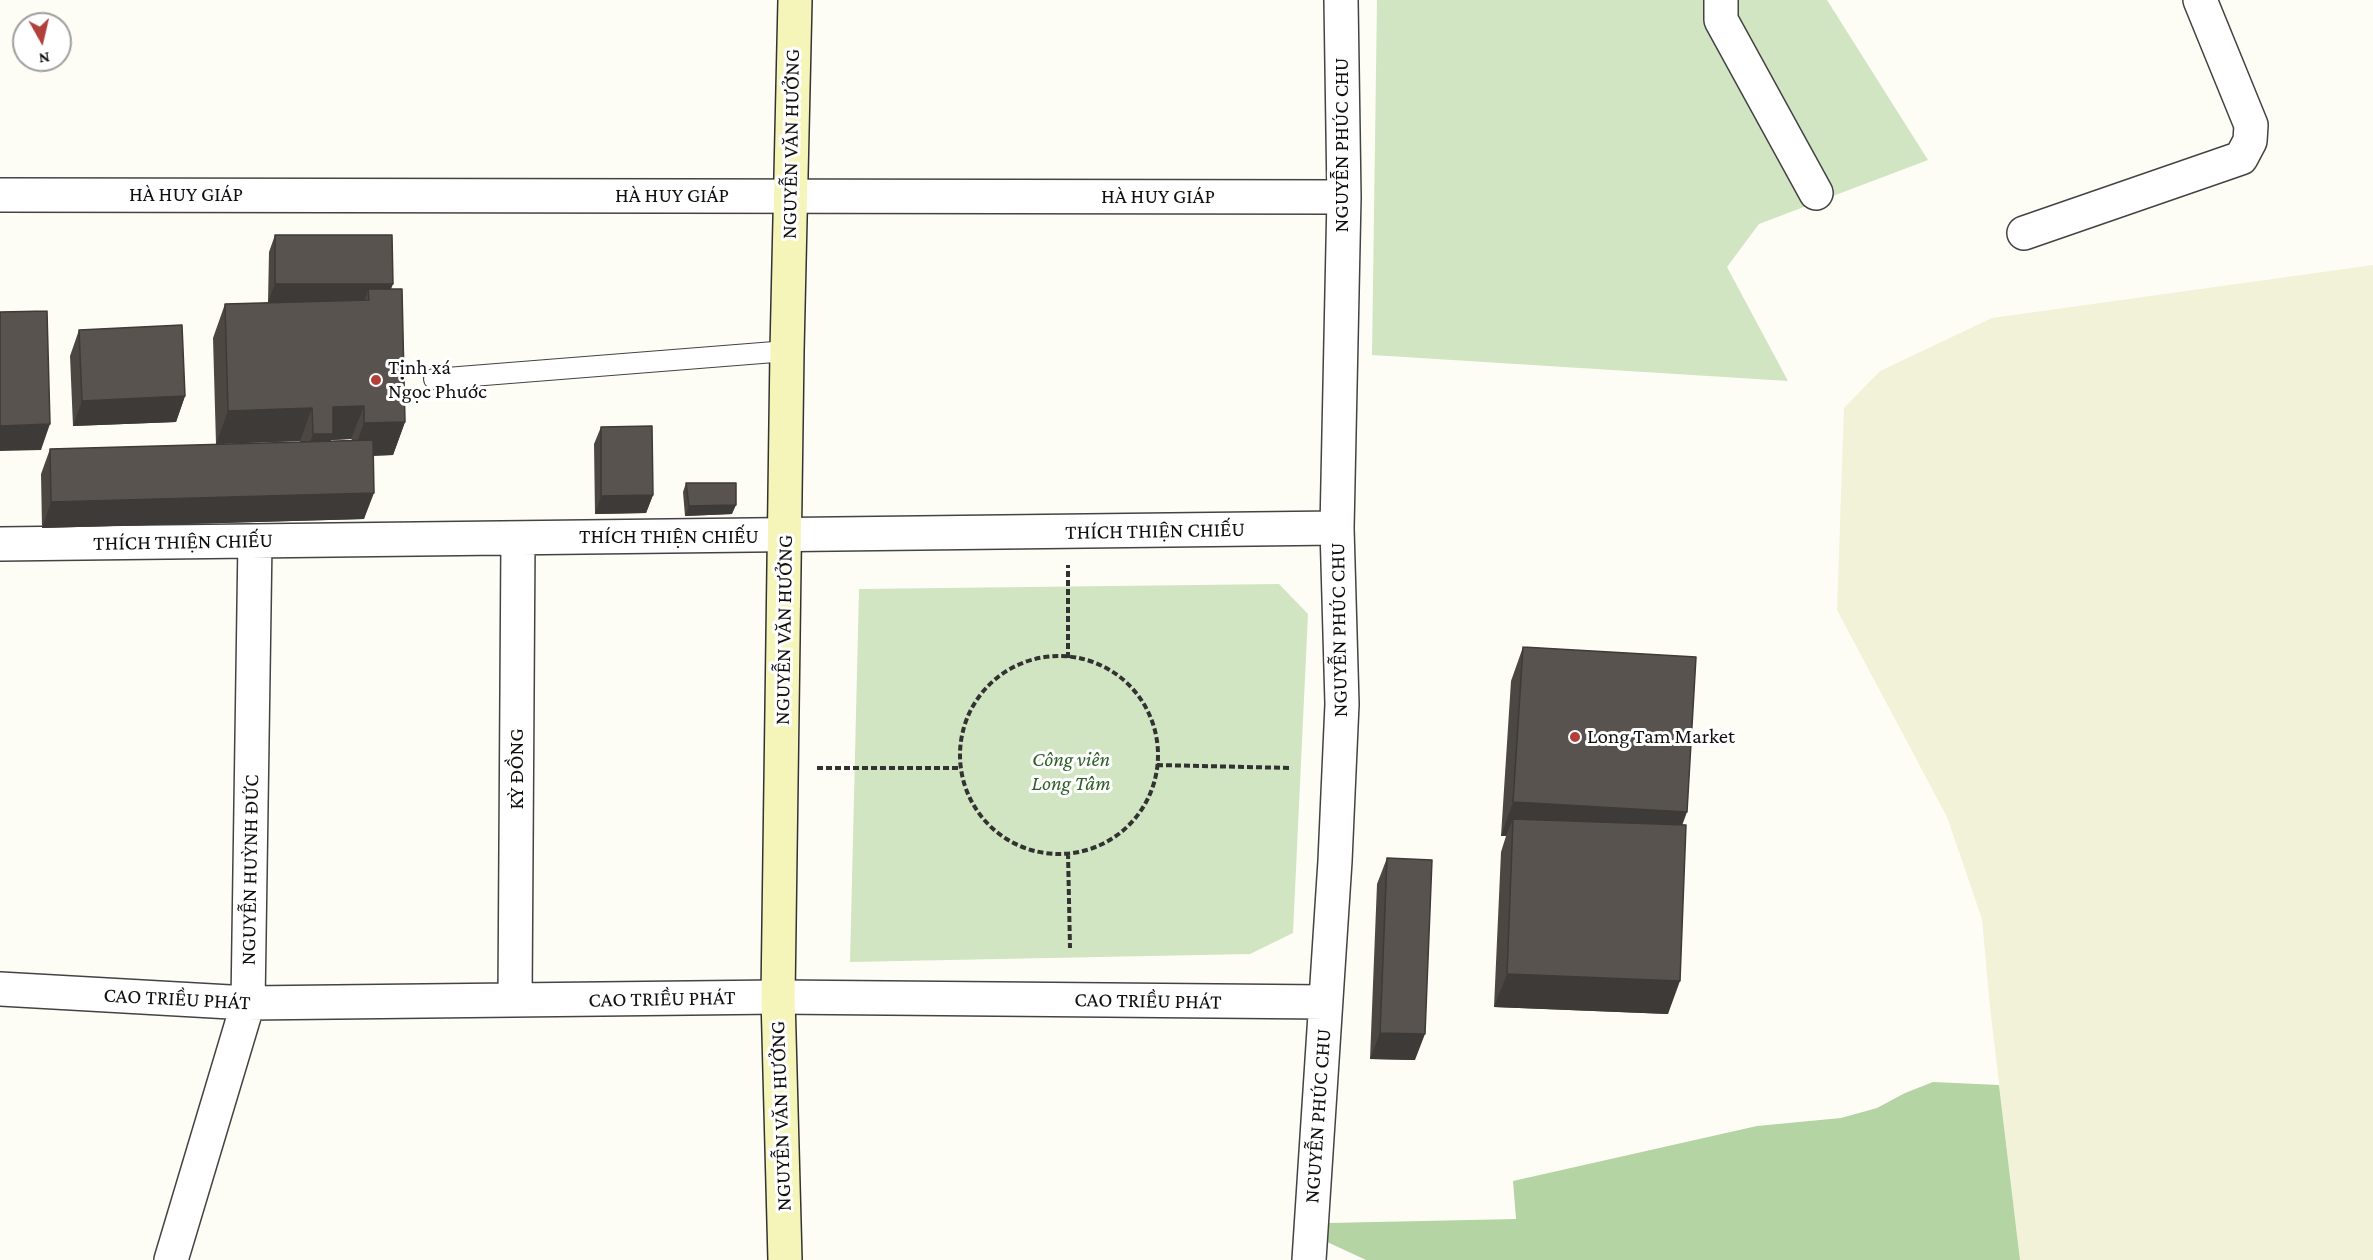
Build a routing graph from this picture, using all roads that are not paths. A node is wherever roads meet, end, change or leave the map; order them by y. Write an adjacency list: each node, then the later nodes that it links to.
1 (795, 0): 7 (street, NGUYỄN VĂN HƯỞNG)
2 (1341, 0): 8 (street, NGUYỄN PHÚC CHU)
3 (1721, 0): 5 (street)
4 (2200, 0): 9 (street)
5 (1816, 193)
6 (0, 195): 7 (street, HÀ HUY GIÁP)
7 (790, 196): 8 (street, HÀ HUY GIÁP); 10 (street, NGUYỄN VĂN HƯỞNG)
8 (1344, 197): 12 (street, NGUYỄN PHÚC CHU)
9 (2024, 233)
10 (787, 351): 11 (lane); 13 (street, NGUYỄN VĂN HƯỞNG)
11 (435, 379)
12 (1337, 528): 13 (street, THÍCH THIỆN CHIẾU); 20 (street, NGUYỄN PHÚC CHU)
13 (785, 536): 14 (street, THÍCH THIỆN CHIẾU); 18 (street, NGUYỄN VĂN HƯỞNG)
14 (518, 538): 15 (street, THÍCH THIỆN CHIẾU); 19 (street, KỲ ĐỒNG)
15 (255, 541): 16 (street, THÍCH THIỆN CHIẾU); 21 (street, NGUYỄN HUỲNH ĐỨC)
16 (0, 544)
17 (0, 989): 21 (street, CAO TRIỀU PHÁT)
18 (778, 997): 19 (street, CAO TRIỀU PHÁT); 20 (street, CAO TRIỀU PHÁT); 23 (street, NGUYỄN VĂN HƯỞNG)
19 (515, 1000): 21 (street, CAO TRIỀU PHÁT)
20 (1325, 1002): 24 (street, NGUYỄN PHÚC CHU)
21 (248, 1003): 22 (street, NGUYỄN HUỲNH ĐỨC)
22 (171, 1260)
23 (785, 1260)
24 (1309, 1260)

